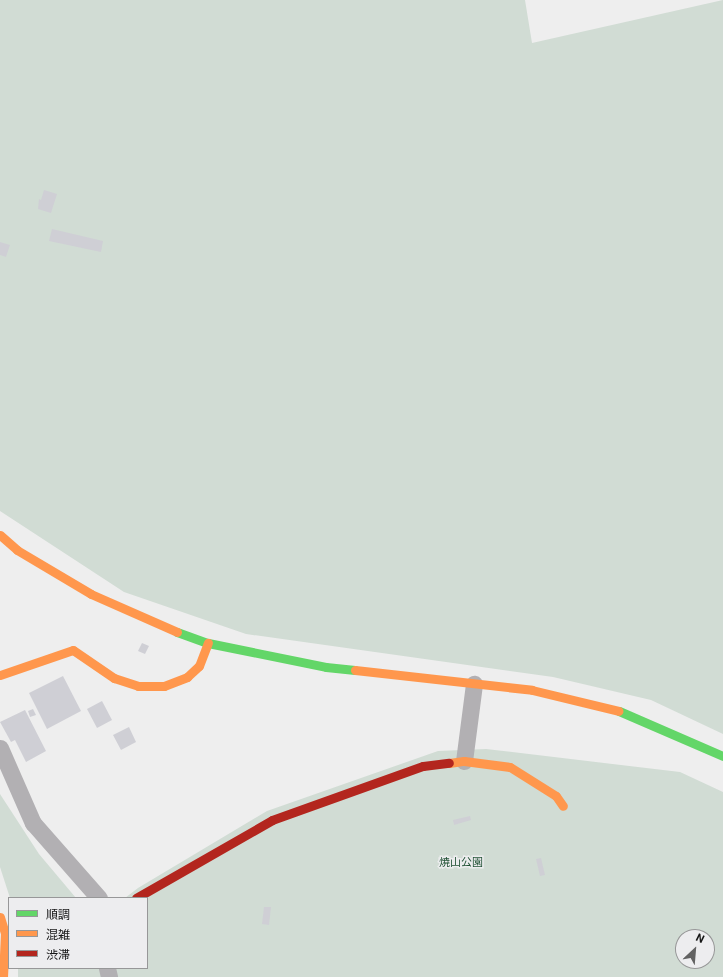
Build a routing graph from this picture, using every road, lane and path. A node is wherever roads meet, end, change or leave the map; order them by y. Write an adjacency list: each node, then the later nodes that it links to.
1 (0, 535): 2 (street)
2 (208, 643): 3 (street); 4 (street)
3 (0, 675)
4 (474, 684): 6 (street); 7 (street)
5 (0, 748): 9 (street)
6 (723, 756)
7 (464, 760): 8 (street); 10 (street)
8 (563, 806)
9 (98, 897)
10 (138, 897)
11 (0, 917): 12 (street)
12 (3, 977)

